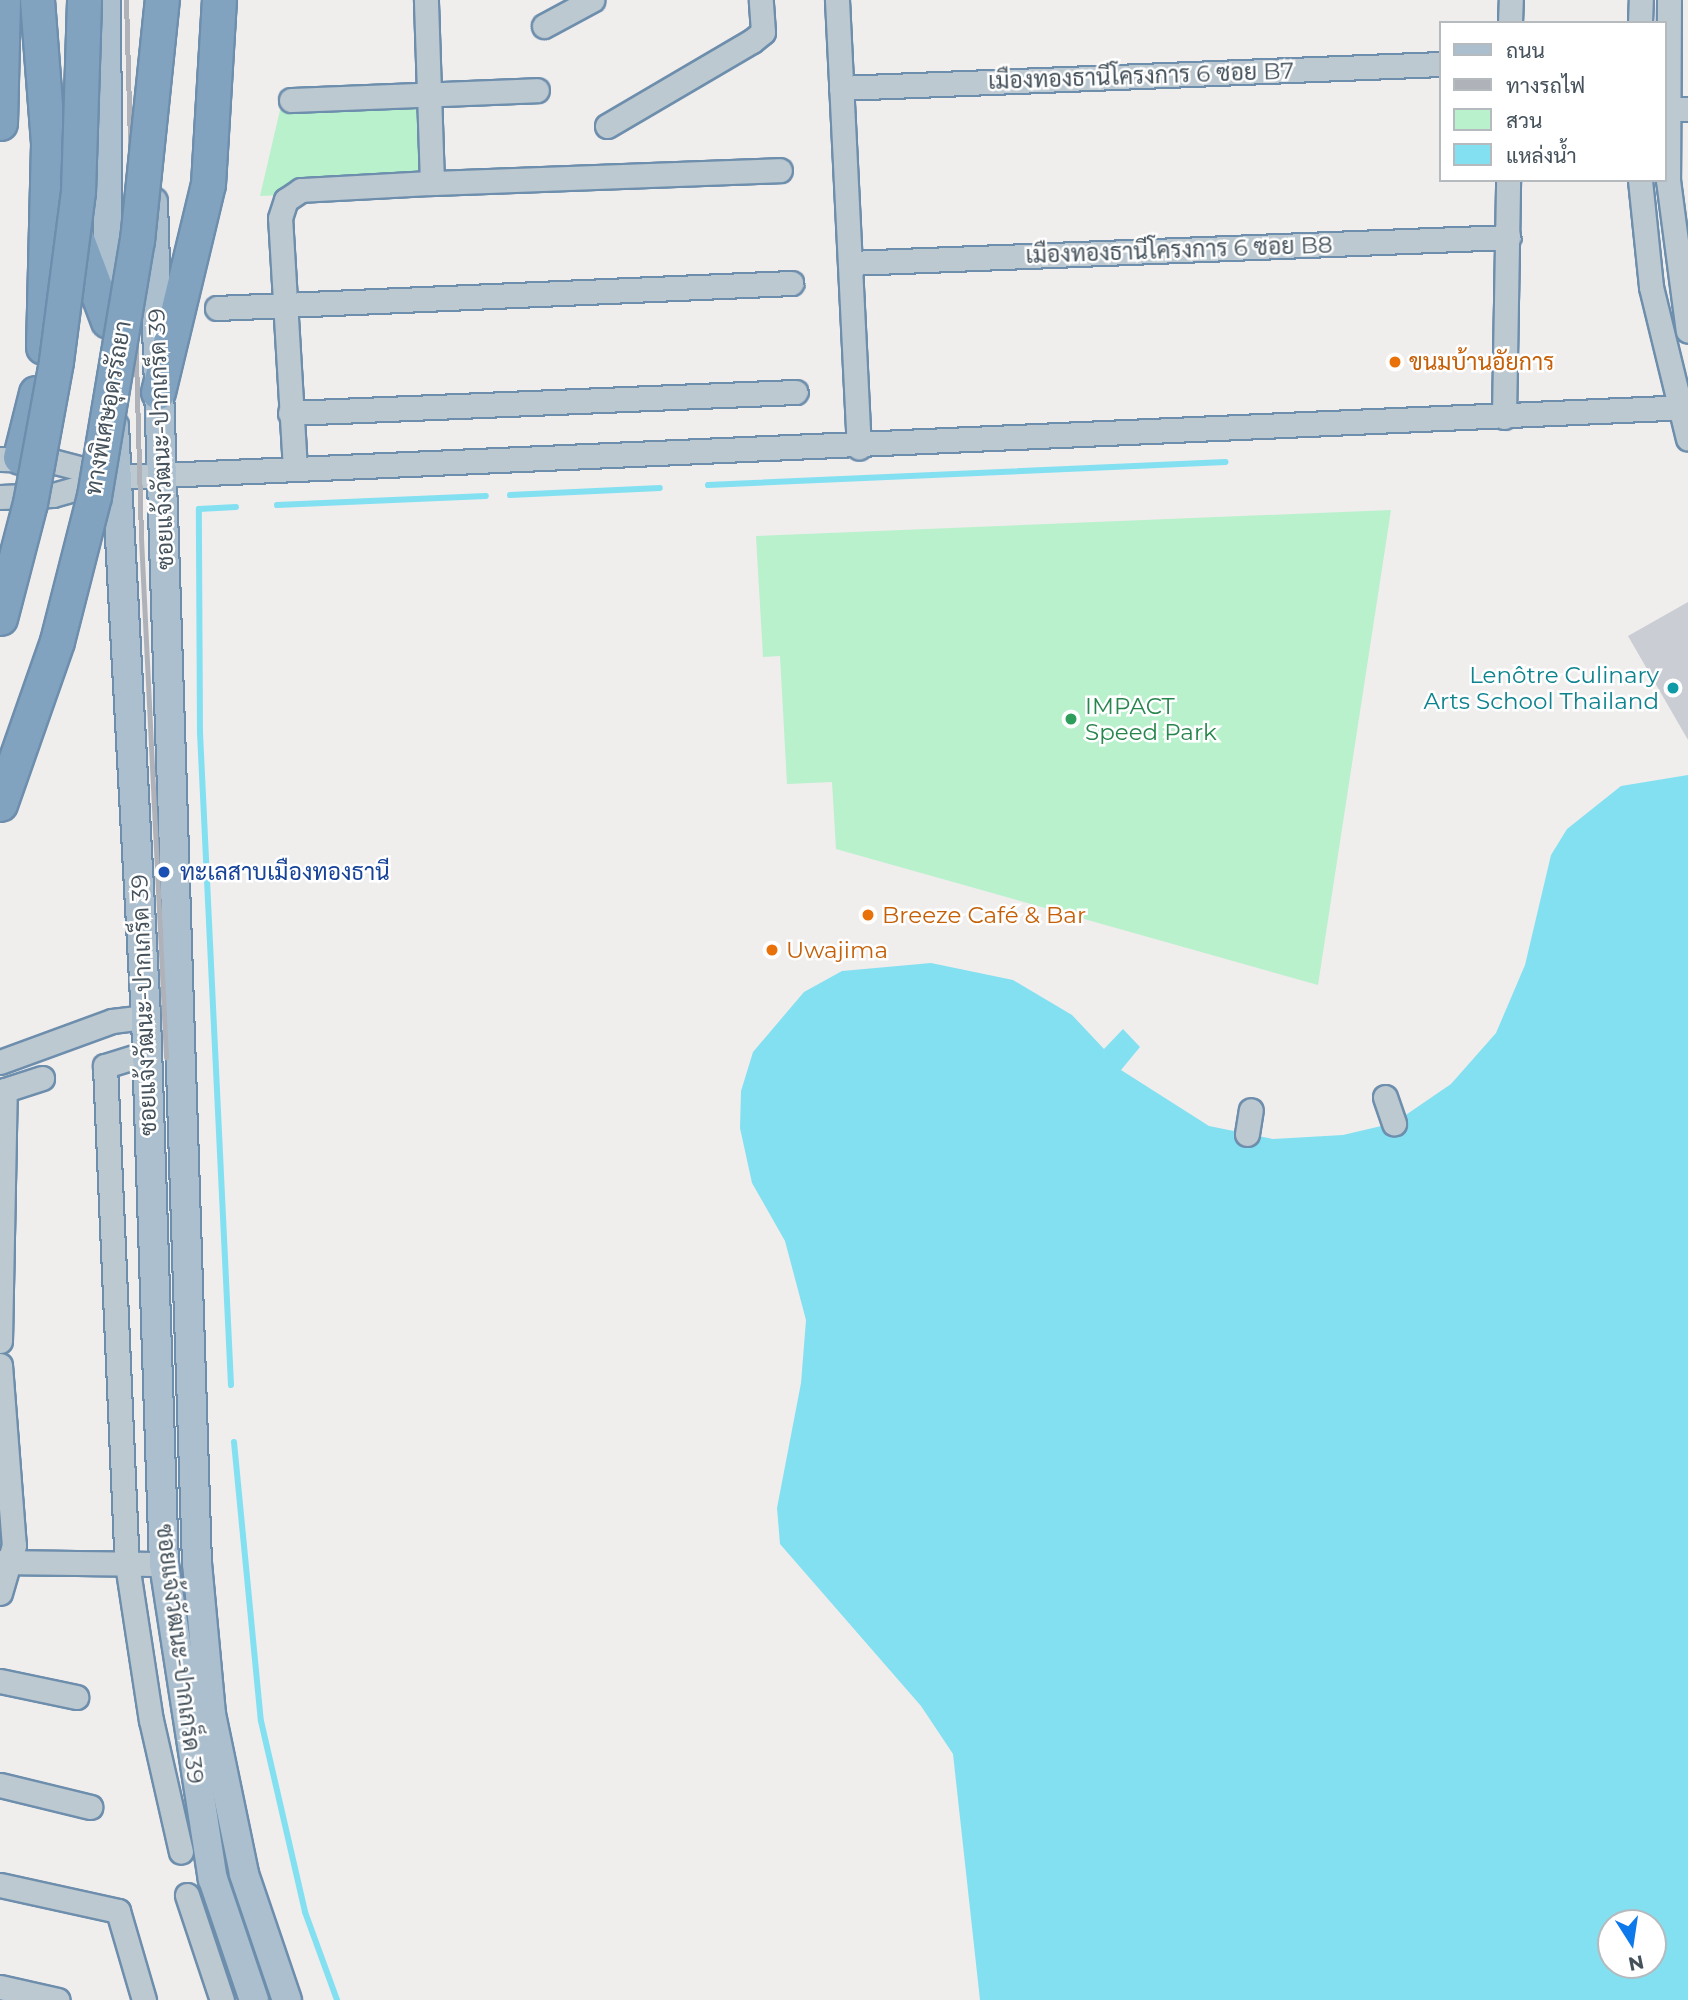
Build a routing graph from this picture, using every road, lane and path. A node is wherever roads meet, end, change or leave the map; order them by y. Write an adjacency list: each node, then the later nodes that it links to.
1 (2, 0): 26 (highway)
2 (37, 0): 29 (highway)
3 (84, 0): 53 (highway, bridge)
4 (106, 0): 39 (main road, ซอยแจ้งวัฒนะ-ปากเกร็ด 39)
5 (147, 0): 42 (main road, ซอยแจ้งวัฒนะ-ปากเกร็ด 39)
6 (219, 0): 42 (highway)
7 (426, 0): 22 (street)
8 (592, 0): 17 (street)
9 (761, 0): 27 (street)
10 (837, 0): 20 (street)
11 (1511, 0): 15 (street)
12 (1641, 0): 16 (street)
13 (1669, 0): 19 (street)
14 (164, 11): 54 (highway, ทางพิเศษอุดรรัถยา, bridge)
15 (1510, 21)
16 (1640, 21)
17 (544, 26)
18 (1440, 64): 20 (street, เมืองทองธานีโครงการ 6 ซอย B7)
19 (1667, 73)
20 (841, 88): 35 (street)
21 (537, 90): 22 (street)
22 (431, 92): 23 (street); 33 (street)
23 (291, 100)
24 (1667, 109): 25 (street)
25 (1688, 109)
26 (0, 123)
27 (607, 125)
28 (1667, 125): 40 (street)
29 (48, 144): 39 (highway); 48 (highway)
30 (780, 170): 33 (street)
31 (1508, 182): 34 (street)
32 (1640, 182): 43 (street)
33 (432, 183): 37 (street)
34 (1508, 237): 35 (street, เมืองทองธานีโครงการ 6 ซอย B8); 45 (street)
35 (850, 264): 47 (street)
36 (791, 283): 37 (street)
37 (281, 307): 38 (street); 44 (street)
38 (217, 308)
39 (108, 321): 51 (main road, ซอยแจ้งวัฒนะ-ปากเกร็ด 39)
40 (1688, 331)
41 (796, 391): 44 (street)
42 (158, 392): 50 (main road, ซอยแจ้งวัฒนะ-ปากเกร็ด 39)
43 (1683, 408): 45 (street); 46 (street)
44 (290, 413): 49 (street)
45 (1504, 417): 47 (street)
46 (1688, 439)
47 (859, 446): 49 (street)
48 (10, 458): 51 (street)
49 (295, 469): 50 (street)
50 (163, 475): 51 (street); 84 (main road, ซอยแจ้งวัฒนะ-ปากเกร็ด 39)
51 (117, 477): 52 (street); 55 (main road, ซอยแจ้งวัฒนะ-ปากเกร็ด 39)
52 (0, 497)
53 (0, 618)
54 (0, 804)
55 (146, 1017): 56 (main road, ซอยแจ้งวัฒนะ-ปากเกร็ด 39); 57 (street)
56 (147, 1053): 69 (street); 70 (main road, ซอยแจ้งวัฒนะ-ปากเกร็ด 39)
57 (0, 1062)
58 (42, 1078): 63 (street)
59 (1385, 1097): 61 (street)
60 (1251, 1110): 62 (street)
61 (1394, 1123)
62 (1247, 1134)
63 (2, 1164): 64 (street)
64 (1, 1266): 65 (street)
65 (0, 1341)
66 (0, 1365): 67 (street)
67 (5, 1464): 68 (street)
68 (5, 1563): 69 (street); 71 (street)
69 (127, 1564): 70 (street); 76 (street)
70 (164, 1564): 83 (main road, ซอยแจ้งวัฒนะ-ปากเกร็ด 39)
71 (0, 1593)
72 (0, 1681): 73 (street)
73 (76, 1697)
74 (0, 1784): 75 (street)
75 (90, 1807)
76 (181, 1852)
77 (0, 1885): 81 (street)
78 (187, 1895): 82 (street)
79 (0, 1987): 80 (street)
80 (58, 2000)
81 (144, 2000)
82 (222, 2000)
83 (254, 2000)
84 (287, 2000)

